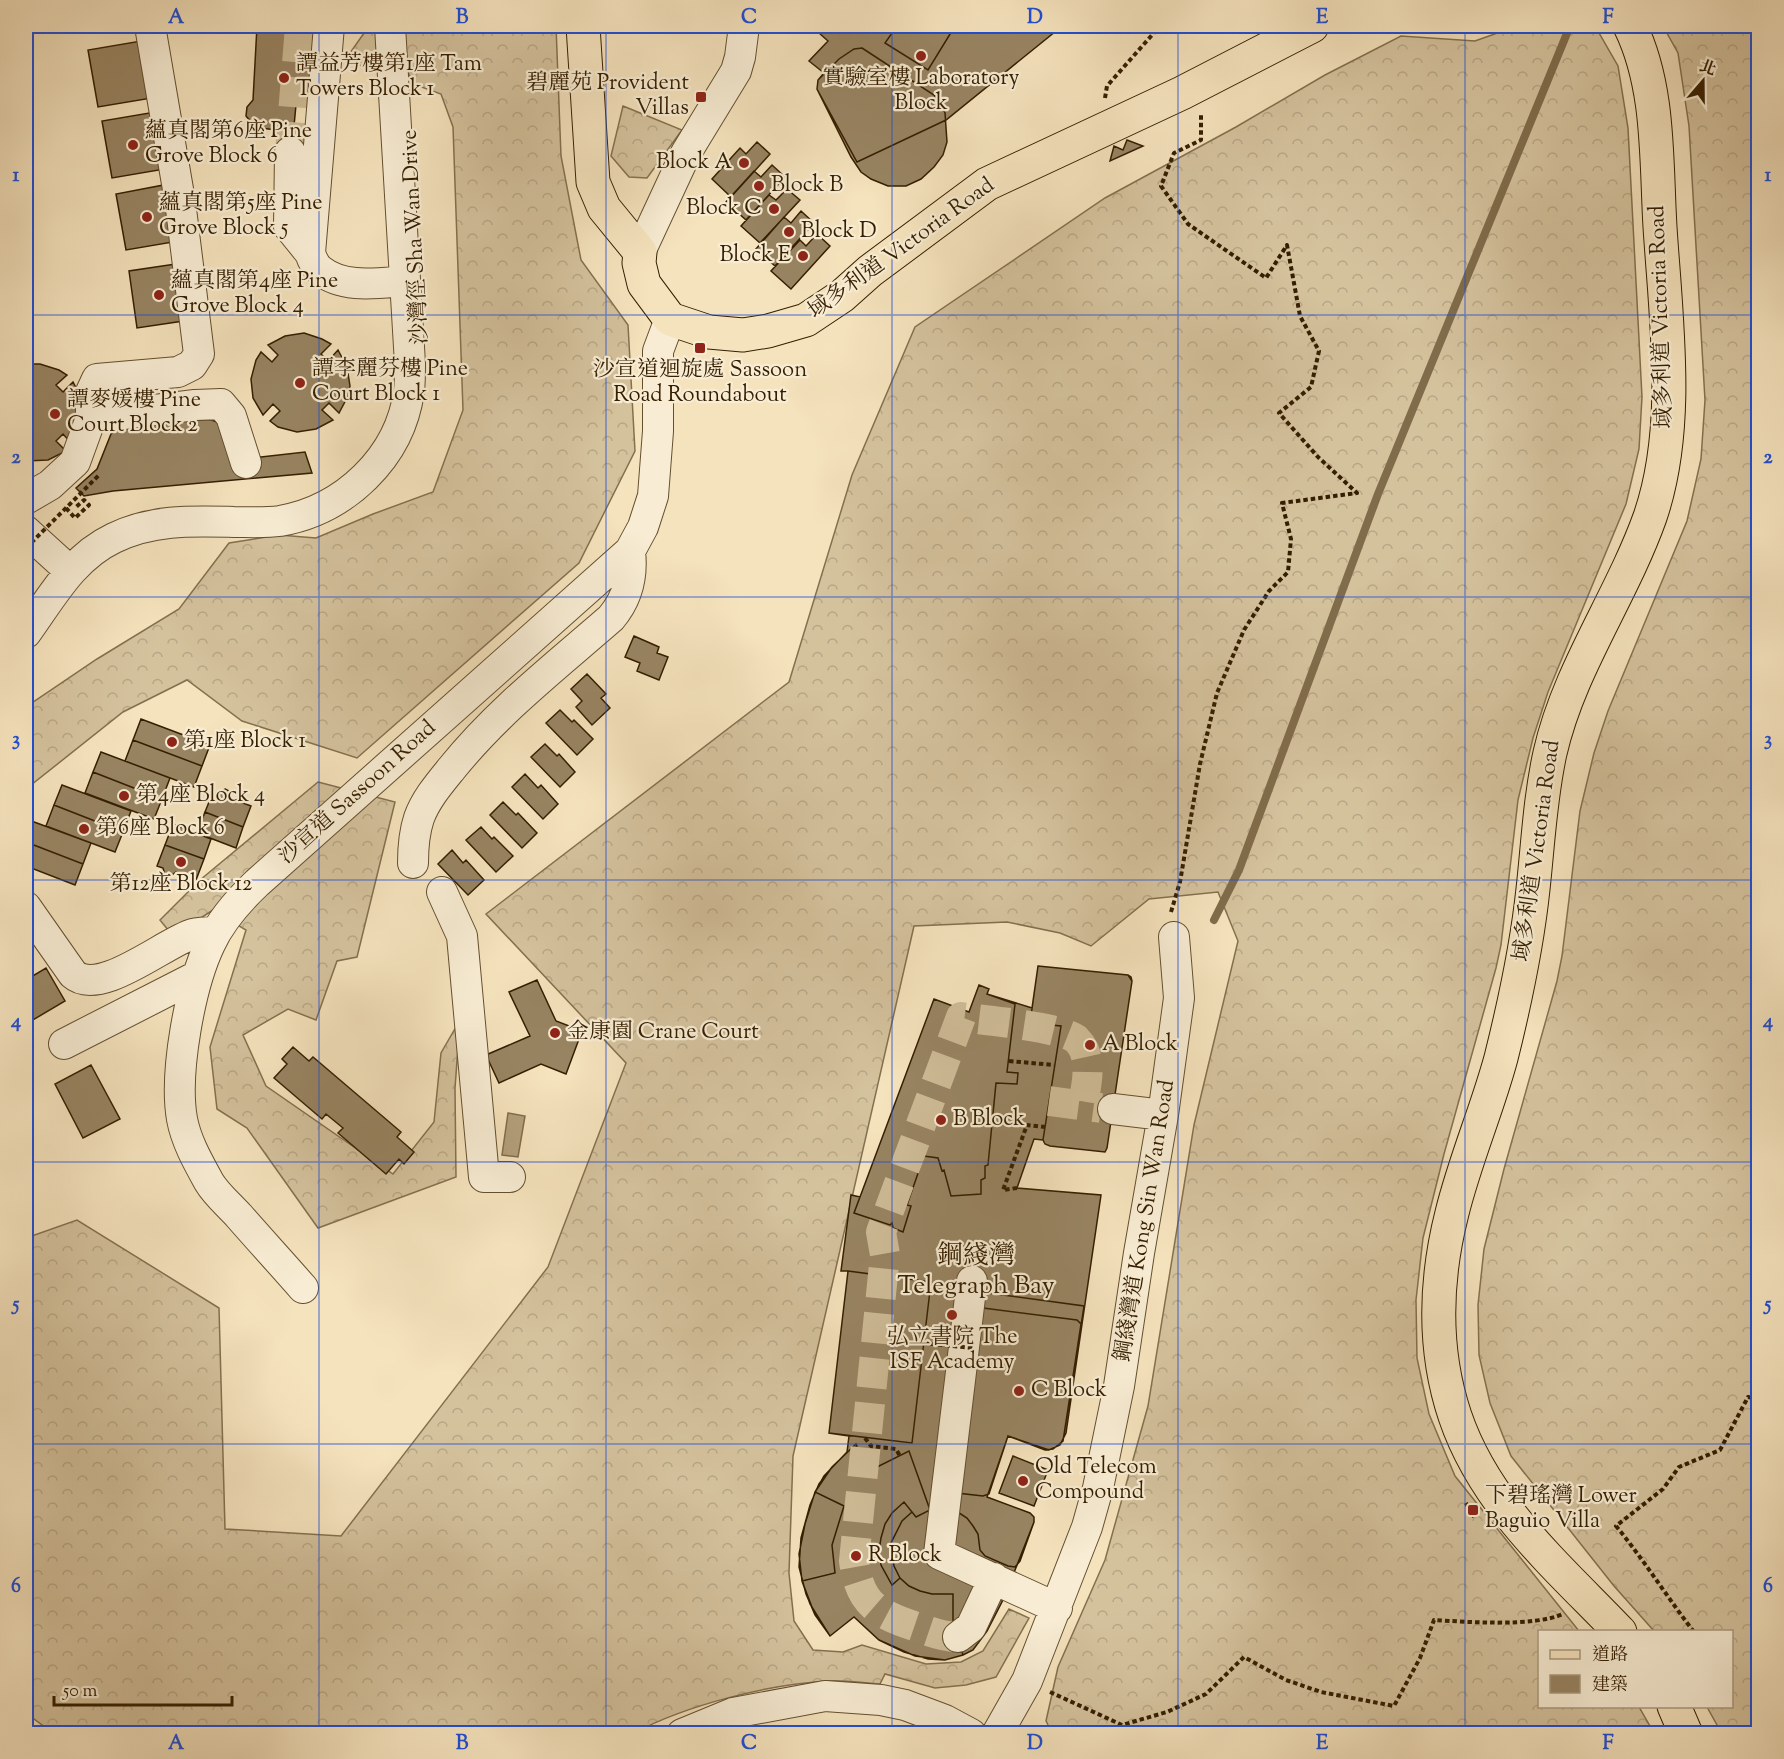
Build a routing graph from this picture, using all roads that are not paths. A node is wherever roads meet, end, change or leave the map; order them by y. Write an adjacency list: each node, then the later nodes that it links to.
1 (150, 26): 13 (street)
2 (329, 26): 10 (street)
3 (390, 26): 11 (street, 沙灣徑 Sha Wan Drive)
4 (583, 26): 9 (main road)
5 (744, 26): 9 (street)
6 (1312, 26): 12 (main road, 域多利道 Victoria Road)
7 (1630, 26): 33 (main road, 域多利道 Victoria Road)
8 (290, 152): 10 (street)
9 (640, 252): 12 (main road)
10 (310, 253): 11 (street)
11 (405, 281): 18 (street, 沙灣徑 Sha Wan Drive)
12 (670, 319): 17 (street, 沙宣道 Sassoon Road)
13 (91, 418): 14 (street); 15 (street)
14 (246, 463)
15 (26, 500)
16 (26, 531): 18 (street)
17 (630, 551): 20 (street); 24 (street, 沙宣道 Sassoon Road)
18 (70, 571): 19 (street, 沙灣徑 Sha Wan Drive)
19 (26, 633)
20 (413, 863)
21 (442, 892): 29 (street)
22 (26, 908): 24 (street)
23 (1172, 927): 28 (street, 鋼綫灣道 Kong Sin Wan Road)
24 (216, 932): 25 (street, 沙宣道 Sassoon Road)
25 (197, 976): 26 (street); 31 (street, 沙宣道 Sassoon Road)
26 (64, 1044)
27 (1113, 1109): 28 (street)
28 (1164, 1116): 32 (street, 鋼綫灣道 Kong Sin Wan Road)
29 (510, 1176)
30 (972, 1281): 32 (street)
31 (303, 1288)
32 (1024, 1593): 34 (street); 38 (street, 鋼綫灣道 Kong Sin Wan Road)
33 (1618, 1630)
34 (958, 1637)
35 (1674, 1708): 39 (main road)
36 (682, 1734): 37 (street)
37 (971, 1734)
38 (997, 1734)
39 (1686, 1734)

